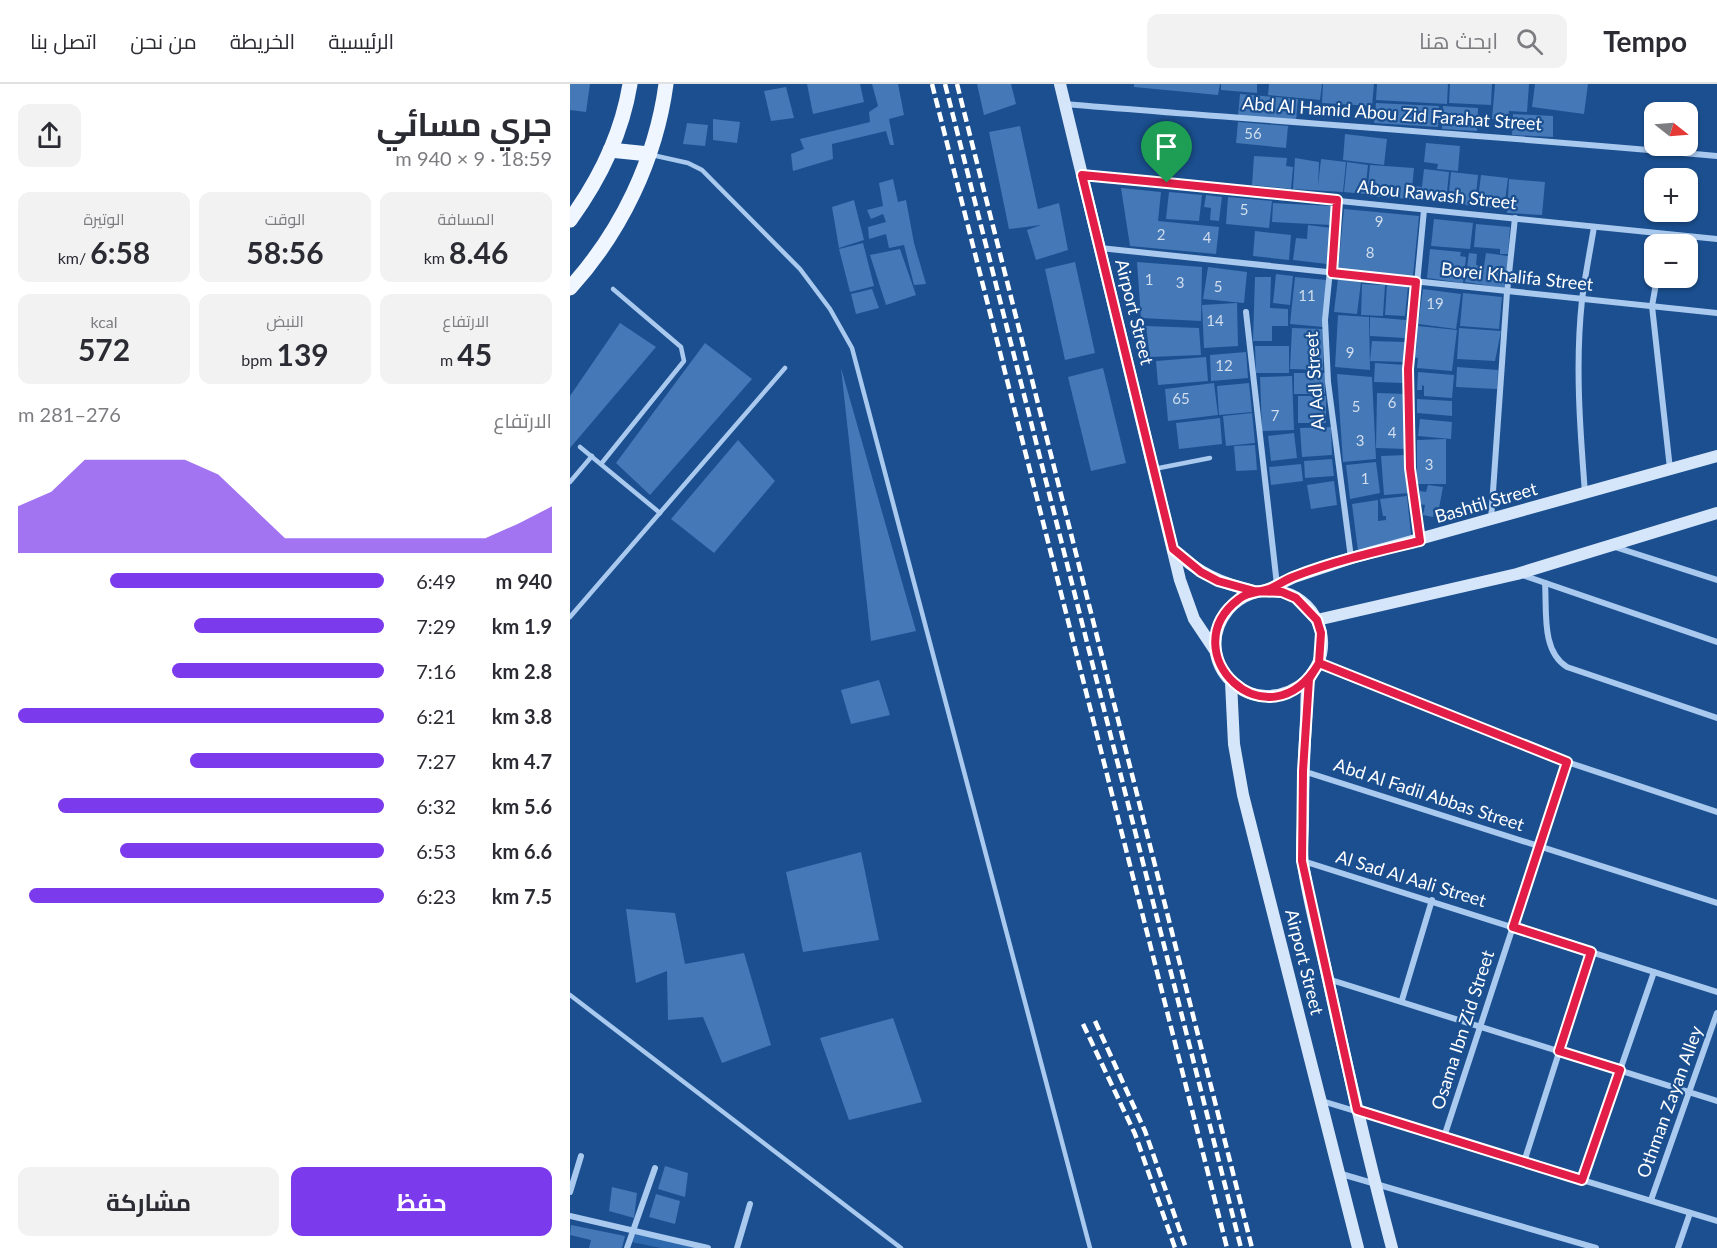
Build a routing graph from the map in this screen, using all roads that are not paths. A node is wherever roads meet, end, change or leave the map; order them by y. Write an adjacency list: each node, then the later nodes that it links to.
1 (630, 84): 5 (main road)
2 (666, 84): 6 (main road)
3 (1060, 84): 4 (street, Airport Street)
4 (1064, 104): 7 (street, Abd Al Hamid Abou Zid Farahat Street); 8 (street, Airport Street)
5 (610, 150): 6 (main road); 12 (main road)
6 (649, 154): 20 (main road); 99 (lane)
7 (1717, 156)
8 (1082, 175): 9 (street, Abou Rawash Street); 17 (street, Airport Street)
9 (1337, 200): 10 (street, Abou Rawash Street); 18 (street, Al Adl Street)
10 (1424, 210): 11 (street, Abou Rawash Street); 19 (street)
11 (1515, 218): 13 (street, Abou Rawash Street); 23 (street)
12 (570, 220)
13 (1594, 227): 14 (street, Abou Rawash Street); 24 (street)
14 (1664, 234)
15 (1698, 237): 16 (street, Abou Rawash Street)
16 (1717, 239)
17 (1099, 248): 18 (street, Borei Khalifa Street); 34 (street, Airport Street)
18 (1332, 273): 19 (street, Borei Khalifa Street); 44 (street, Al Adl Street)
19 (1416, 282): 23 (street, Borei Khalifa Street); 41 (street)
20 (570, 288)
21 (1655, 288): 25 (street)
22 (613, 289): 33 (lane)
23 (1507, 292): 24 (street, Borei Khalifa Street); 40 (street)
24 (1582, 299): 25 (street, Borei Khalifa Street); 37 (street)
25 (1652, 306): 27 (street, Borei Khalifa Street); 35 (street)
26 (1246, 312): 48 (street)
27 (1717, 314)
28 (785, 368): 38 (lane)
29 (580, 447): 30 (lane)
30 (592, 456): 33 (lane); 36 (lane)
31 (1717, 456): 35 (street, Bashtil Street)
32 (1210, 458): 34 (lane)
33 (601, 464): 38 (lane)
34 (1154, 469): 43 (street, Airport Street)
35 (1671, 470): 37 (street, Bashtil Street)
36 (570, 482)
37 (1586, 494): 40 (street, Bashtil Street)
38 (660, 513): 50 (lane)
39 (1717, 513): 42 (street)
40 (1491, 521): 41 (street, Bashtil Street)
41 (1420, 541): 44 (street, Bashtil Street)
42 (1608, 544): 45 (street); 46 (street)
43 (1173, 549): 49 (street); 53 (street, Airport Street)
44 (1351, 558): 48 (street, Bashtil Street)
45 (1517, 574): 47 (street); 51 (street)
46 (1717, 580)
47 (1545, 583): 52 (street); 57 (street)
48 (1272, 588): 49 (street); 51 (street)
49 (1254, 591): 53 (street)
50 (570, 617)
51 (1317, 620): 54 (street)
52 (1717, 642)
53 (1216, 653): 56 (street)
54 (1319, 663): 55 (street); 58 (street)
55 (1309, 679): 56 (street); 59 (street, Airport Street)
56 (1231, 682): 77 (street, Airport Street)
57 (1717, 718)
58 (1567, 762): 60 (street); 61 (street, Osama Ibn Zid Street)
59 (1303, 771): 61 (street, Abd Al Fadil Abbas Street); 62 (street, Airport Street)
60 (1717, 812)
61 (1539, 846): 64 (street, Abd Al Fadil Abbas Street); 65 (street, Osama Ibn Zid Street)
62 (1302, 861): 63 (street, Al Sad Al Aali Street); 68 (street, Airport Street)
63 (1431, 900): 65 (street, Al Sad Al Aali Street); 71 (street)
64 (1717, 903)
65 (1513, 927): 66 (street, Al Sad Al Aali Street); 73 (street, Osama Ibn Zid Street)
66 (1591, 952): 67 (street, Al Sad Al Aali Street); 74 (street)
67 (1654, 972): 69 (street, Al Sad Al Aali Street); 75 (street)
68 (1328, 979): 71 (street); 79 (street, Airport Street)
69 (1717, 992)
70 (570, 994): 98 (lane)
71 (1402, 1000): 73 (street)
72 (1717, 1013): 76 (street, Othman Zayan Alley)
73 (1480, 1025): 74 (street); 80 (street, Osama Ibn Zid Street)
74 (1559, 1051): 75 (street); 82 (street)
75 (1620, 1070): 76 (street); 85 (street)
76 (1689, 1092): 78 (street); 88 (street, Othman Zayan Alley)
77 (1320, 1100): 79 (street); 84 (street, Airport Street)
78 (1717, 1101)
79 (1357, 1110): 80 (street); 86 (street, Airport Street)
80 (1444, 1137): 82 (street)
81 (581, 1156): 87 (street)
82 (1524, 1162): 85 (street)
83 (655, 1168): 93 (street)
84 (1338, 1173): 86 (street); 100 (street, Airport Street)
85 (1582, 1180): 88 (street)
86 (1375, 1183): 94 (street); 101 (street, Airport Street)
87 (570, 1192)
88 (1651, 1200): 90 (street)
89 (750, 1204): 97 (street)
90 (1690, 1213): 92 (street); 103 (street)
91 (570, 1216): 93 (street)
92 (1717, 1221)
93 (633, 1231): 95 (street); 96 (street)
94 (1582, 1246): 102 (street)
95 (627, 1248)
96 (708, 1248)
97 (737, 1248)
98 (901, 1248)
99 (1090, 1248)
100 (1358, 1248)
101 (1392, 1248)
102 (1596, 1248)
103 (1678, 1248)

